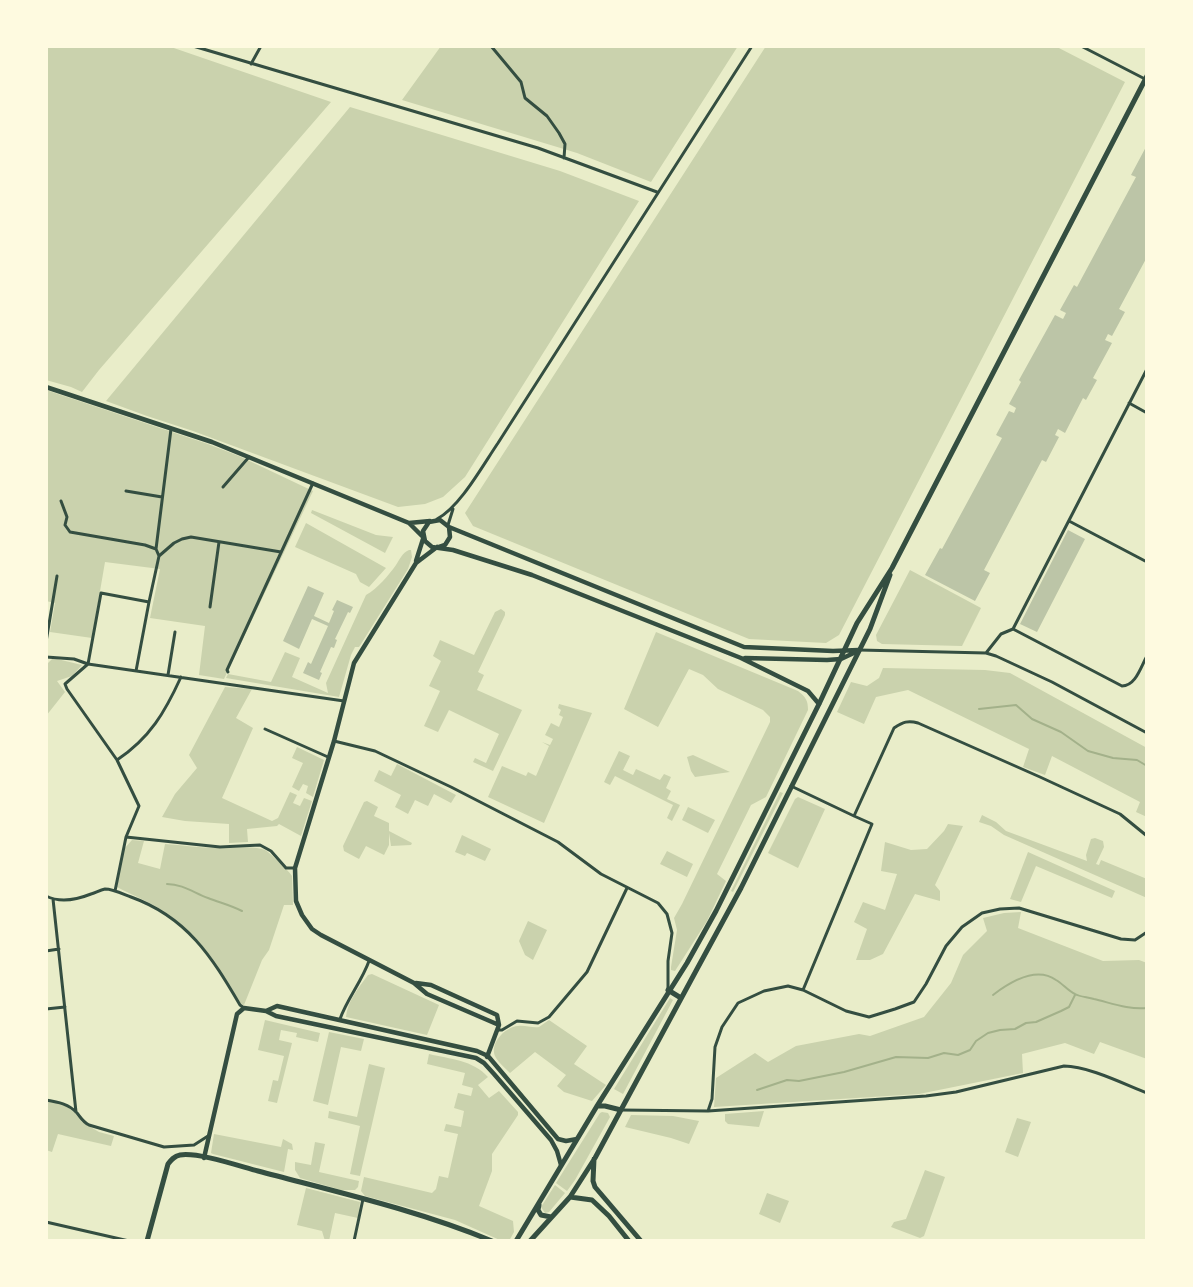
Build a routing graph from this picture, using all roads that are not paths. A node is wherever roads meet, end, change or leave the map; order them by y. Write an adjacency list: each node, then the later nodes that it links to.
1 (193, 46): 6 (street)
2 (261, 46): 6 (street)
3 (491, 46): 8 (street)
4 (752, 46): 9 (street)
5 (1081, 46): 7 (street)
6 (252, 64): 8 (street)
7 (1146, 78): 34 (main road)
8 (564, 158): 9 (street)
9 (658, 192): 21 (street)
10 (1147, 369): 12 (street)
11 (46, 388): 14 (street)
12 (1129, 403): 13 (street); 23 (street)
13 (1147, 413)
14 (171, 429): 15 (street); 19 (street)
15 (249, 456): 16 (street); 17 (street)
16 (313, 483): 24 (street); 30 (street)
17 (223, 487)
18 (126, 491): 19 (street)
19 (162, 497): 29 (street)
20 (61, 501): 29 (street)
21 (456, 504): 22 (street); 25 (street)
22 (434, 520): 24 (street); 25 (street); 26 (street)
23 (1069, 521): 32 (street); 38 (street)
24 (409, 522): 26 (street)
25 (448, 526): 28 (street); 41 (street)
26 (423, 538): 28 (street); 33 (street)
27 (218, 542): 30 (street); 31 (street); 37 (street)
28 (438, 547): 33 (street); 45 (street)
29 (156, 548): 31 (street)
30 (281, 552): 52 (street)
31 (160, 556): 36 (street)
32 (1147, 562)
33 (416, 563): 55 (street)
34 (892, 568): 42 (main road); 43 (main road)
35 (57, 576): 40 (street)
36 (149, 602): 50 (street); 51 (street)
37 (210, 607)
38 (1013, 629): 44 (street); 46 (street)
39 (175, 632): 53 (street)
40 (46, 642)
41 (738, 644): 42 (street); 45 (street)
42 (845, 650): 43 (street); 49 (main road)
43 (859, 650): 44 (street); 49 (street); 63 (main road)
44 (986, 653): 58 (street)
45 (733, 655): 47 (street)
46 (1147, 656)
47 (741, 658): 49 (street); 56 (street)
48 (47, 659): 50 (street)
49 (841, 659): 56 (main road)
50 (88, 664): 51 (street); 61 (street)
51 (136, 671): 53 (street)
52 (228, 672)
53 (168, 675): 54 (street)
54 (181, 677): 55 (street); 61 (street)
55 (344, 701): 59 (street)
56 (819, 704): 62 (main road)
57 (265, 729): 60 (street)
58 (1147, 732)
59 (334, 741): 60 (street); 68 (street)
60 (328, 757): 67 (street)
61 (117, 760): 66 (street)
62 (781, 781): 63 (main road); 77 (main road)
63 (791, 786): 64 (street); 79 (main road)
64 (854, 816): 65 (street); 78 (street)
65 (1147, 836)
66 (126, 837): 67 (street); 69 (street)
67 (296, 868): 75 (street)
68 (627, 888): 77 (street); 86 (street)
69 (115, 891): 71 (street); 81 (street)
70 (46, 896): 71 (street)
71 (53, 899): 73 (street)
72 (1147, 932): 78 (street)
73 (59, 950): 74 (street); 80 (street)
74 (46, 951)
75 (369, 960): 76 (street); 84 (street)
76 (414, 983): 86 (street); 86 (street)
77 (668, 990): 79 (main road); 96 (main road)
78 (803, 990): 98 (street)
79 (681, 998): 97 (main road)
80 (65, 1007): 82 (street); 99 (street)
81 (244, 1008): 83 (street); 100 (street)
82 (46, 1009)
83 (266, 1010): 84 (street); 87 (street)
84 (340, 1019): 85 (street)
85 (346, 1021): 87 (street); 88 (street)
86 (498, 1027): 92 (street)
87 (345, 1030): 89 (street)
88 (386, 1030): 89 (street); 90 (street)
89 (384, 1039): 91 (street)
90 (425, 1039): 91 (street); 92 (street)
91 (424, 1047): 93 (street)
92 (488, 1056): 93 (street); 101 (street)
93 (484, 1063): 104 (street)
94 (1147, 1093): 98 (street)
95 (46, 1100): 99 (street)
96 (597, 1106): 97 (main road); 101 (main road)
97 (620, 1110): 98 (street); 103 (main road)
98 (708, 1111)
99 (76, 1112): 100 (street)
100 (209, 1136): 102 (street)
101 (577, 1139): 104 (main road)
102 (204, 1158): 106 (main road); 111 (main road)
103 (594, 1158): 105 (main road); 117 (main road)
104 (561, 1165): 107 (main road)
105 (570, 1196): 108 (main road); 116 (main road)
106 (363, 1199): 112 (street); 113 (main road)
107 (541, 1199): 108 (main road); 114 (main road)
108 (551, 1217): 115 (main road)
109 (46, 1222): 110 (street)
110 (129, 1241)
111 (147, 1241)
112 (354, 1241)
113 (492, 1241)
114 (516, 1241)
115 (530, 1241)
116 (629, 1241)
117 (641, 1241)

